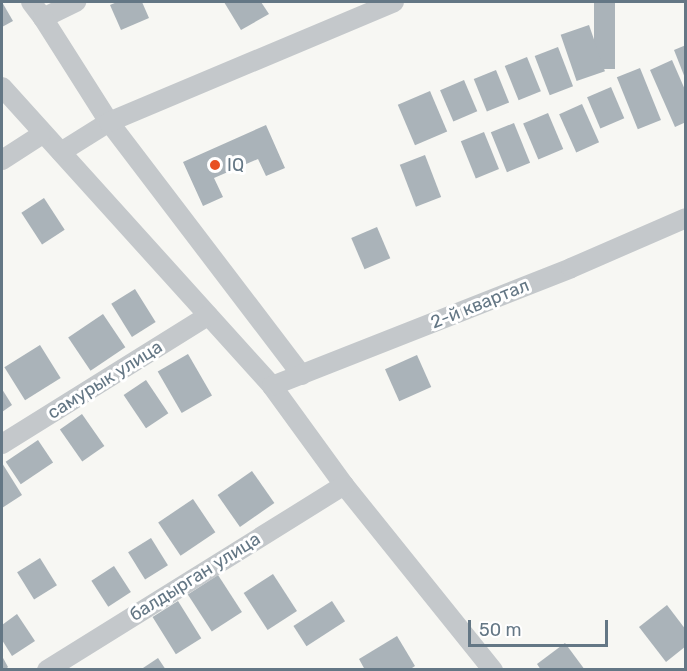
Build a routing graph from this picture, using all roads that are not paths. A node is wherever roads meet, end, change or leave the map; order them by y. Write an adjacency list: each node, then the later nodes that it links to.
1 (31, 2): 4 (street)
2 (76, 2): 4 (street)
3 (394, 2): 6 (street)
4 (43, 18): 6 (street)
5 (2, 87): 7 (street)
6 (109, 122): 8 (street); 12 (street)
7 (41, 135): 8 (street); 9 (street)
8 (61, 152): 11 (street)
9 (2, 160)
10 (686, 218): 12 (street, 2-й квартал)
11 (208, 316): 13 (street); 14 (street, самурык улица)
12 (302, 375): 13 (street, 2-й квартал)
13 (272, 386): 15 (street)
14 (2, 444)
15 (344, 485): 16 (street, балдырган улица); 17 (street)
16 (47, 669)
17 (493, 669)

